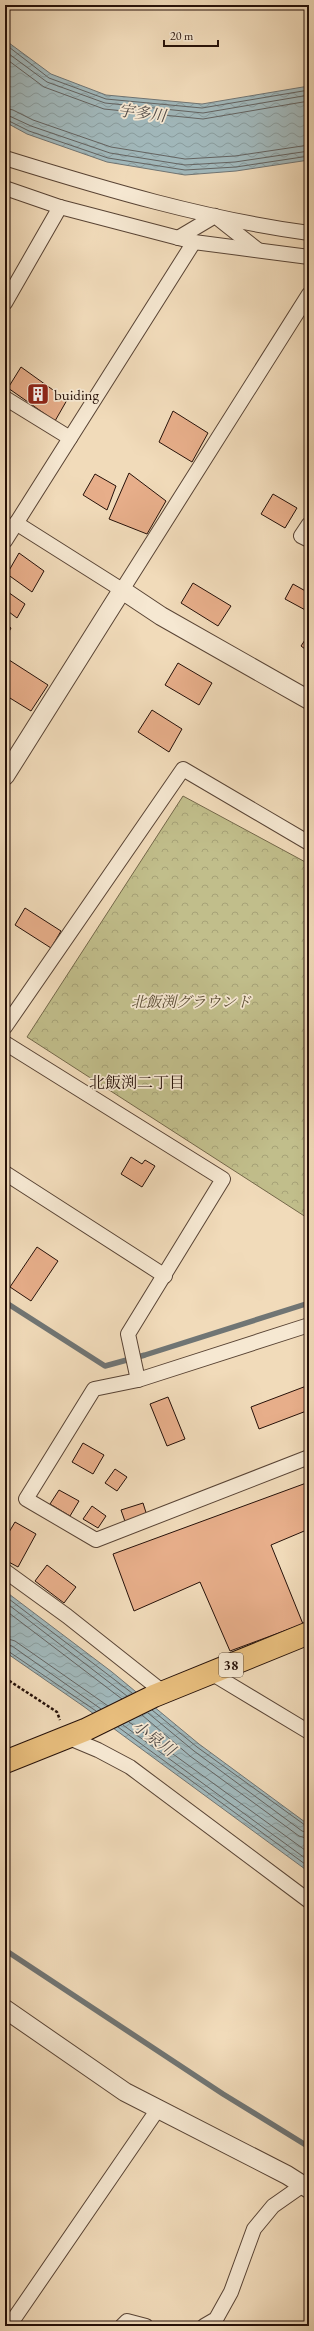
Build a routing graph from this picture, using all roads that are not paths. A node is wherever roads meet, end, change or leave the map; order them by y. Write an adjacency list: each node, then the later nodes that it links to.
1 (5, 158): 4 (street)
2 (5, 188): 3 (street)
3 (60, 207): 6 (street); 11 (street)
4 (215, 216): 5 (street); 6 (street); 8 (street)
5 (309, 233)
6 (178, 238): 7 (street)
7 (194, 242): 8 (street); 13 (street)
8 (258, 250): 9 (street)
9 (309, 257)
10 (309, 294): 18 (street)
11 (5, 303)
12 (5, 398): 13 (street)
13 (70, 438): 14 (street)
14 (16, 524): 17 (street); 18 (street)
15 (309, 524): 16 (street)
16 (309, 540)
17 (5, 541)
18 (122, 590): 19 (street); 20 (street)
19 (309, 700)
20 (5, 776)
21 (309, 843): 22 (street)
22 (5, 1026)
23 (5, 1043): 25 (street)
24 (5, 1173): 25 (street)
25 (165, 1276): 27 (street)
26 (309, 1325): 27 (street)
27 (138, 1376): 28 (street)
28 (309, 1457)
29 (5, 1571): 32 (street)
30 (309, 1633): 31 (main road, 38)
31 (211, 1673): 32 (main road, 38); 33 (street)
32 (158, 1694): 34 (main road, 38)
33 (309, 1732)
34 (76, 1733): 35 (main road, 38); 36 (street)
35 (5, 1762)
36 (309, 1901)
37 (5, 2009): 38 (street)
38 (158, 2109): 39 (street); 40 (street)
39 (306, 2187): 43 (street)
40 (9, 2326)
41 (122, 2326): 42 (street)
42 (146, 2326)
43 (204, 2326)

